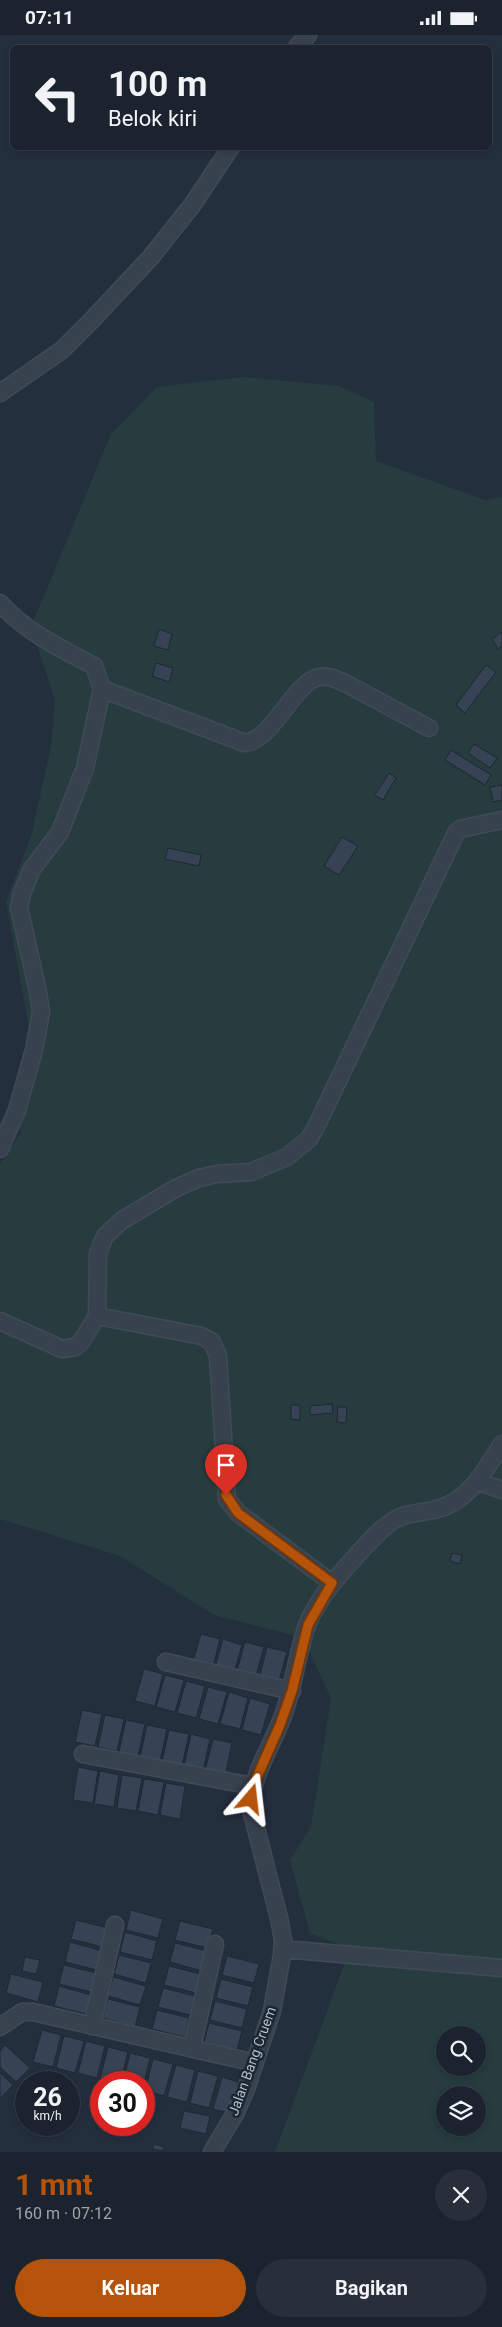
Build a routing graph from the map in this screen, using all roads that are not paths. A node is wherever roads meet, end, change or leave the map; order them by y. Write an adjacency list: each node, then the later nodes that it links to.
1 (308, 35): 2 (street)
2 (299, 45)
3 (228, 150): 4 (street)
4 (0, 393)
5 (0, 603): 6 (street)
6 (102, 689): 7 (street); 9 (street)
7 (429, 728)
8 (502, 820): 10 (street)
9 (0, 1149)
10 (97, 1316): 11 (street); 15 (street)
11 (0, 1321)
12 (502, 1444): 13 (street, Jalan Bang Cruem)
13 (477, 1481): 14 (street); 15 (street, Jalan Bang Cruem)
14 (502, 1489)
15 (332, 1583): 17 (street, Jalan Bang Cruem)
16 (166, 1662): 17 (street)
17 (292, 1691): 19 (street, Jalan Bang Cruem)
18 (83, 1753): 19 (street)
19 (253, 1786): 22 (street, Jalan Bang Cruem)
20 (115, 1925): 24 (street)
21 (215, 1944): 26 (street)
22 (282, 1949): 23 (street); 27 (street, Jalan Bang Cruem)
23 (502, 1968)
24 (92, 2026): 25 (street); 26 (street)
25 (0, 2027)
26 (192, 2048): 27 (street)
27 (255, 2063): 28 (street, Jalan Bang Cruem)
28 (212, 2152)

